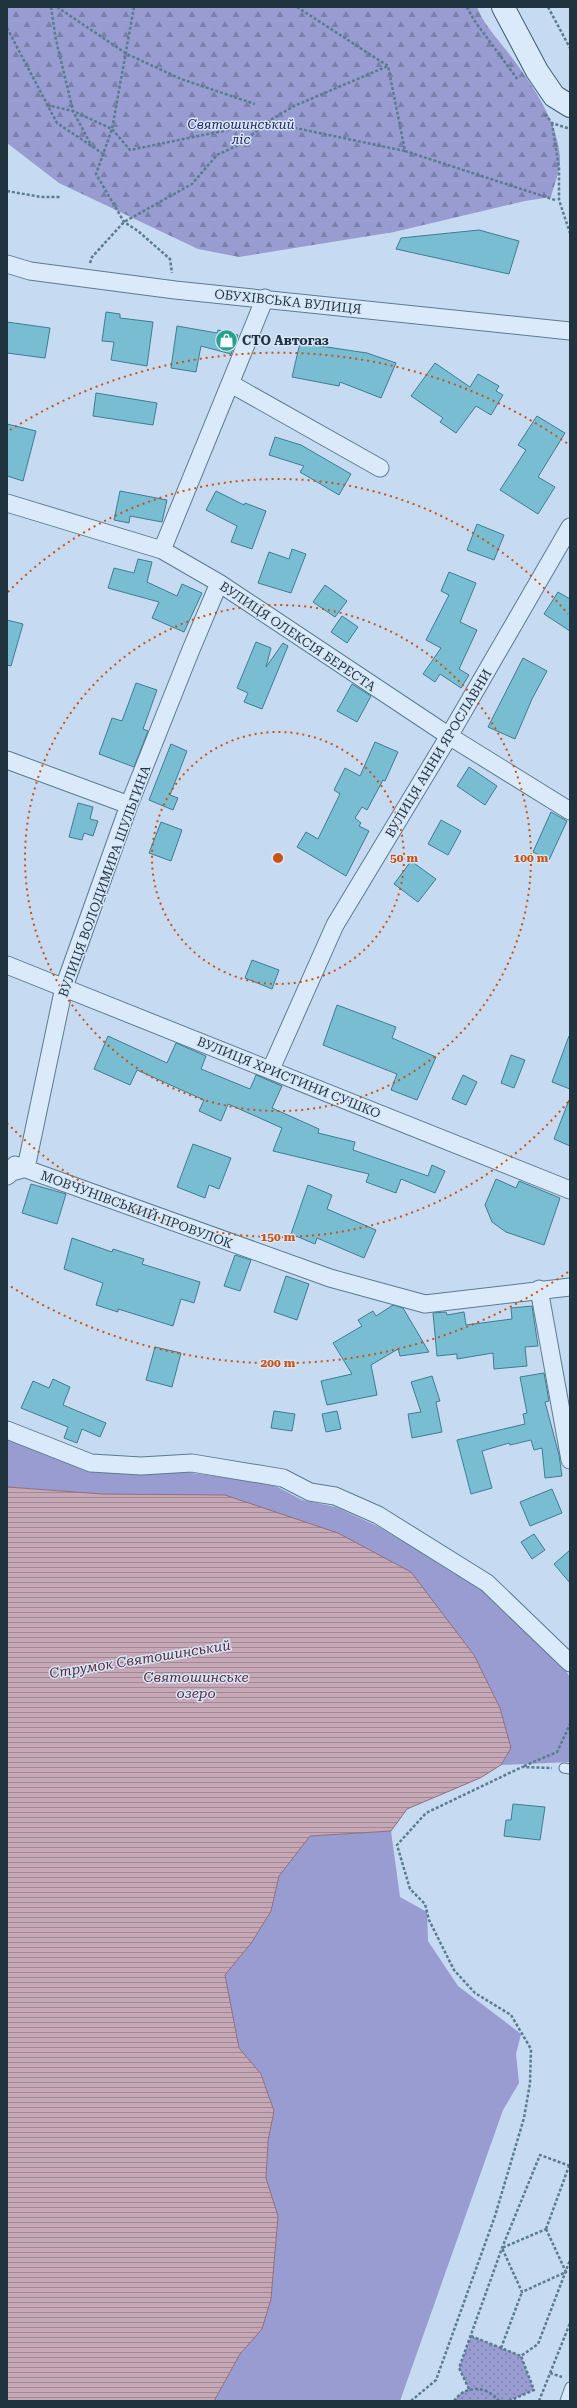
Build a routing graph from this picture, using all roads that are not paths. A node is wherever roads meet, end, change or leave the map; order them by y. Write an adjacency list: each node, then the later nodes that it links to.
1 (503, 7): 2 (street)
2 (570, 106)
3 (7, 264): 4 (street, ОБУХІВСЬКА ВУЛИЦЯ)
4 (265, 298): 5 (street, ОБУХІВСЬКА ВУЛИЦЯ); 6 (street)
5 (570, 332)
6 (231, 384): 7 (street); 10 (street)
7 (380, 468)
8 (7, 503): 10 (street, ВУЛИЦЯ ОЛЕКСІЯ БЕРЕСТА)
9 (570, 527): 12 (street, ВУЛИЦЯ АННИ ЯРОСЛАВНИ)
10 (162, 550): 11 (street, ВУЛИЦЯ ОЛЕКСІЯ БЕРЕСТА)
11 (219, 583): 12 (street, ВУЛИЦЯ ОЛЕКСІЯ БЕРЕСТА); 14 (street, ВУЛИЦЯ ВОЛОДИМИРА ШУЛЬГИНА)
12 (449, 736): 15 (street, ВУЛИЦЯ ОЛЕКСІЯ БЕРЕСТА); 18 (street, ВУЛИЦЯ АННИ ЯРОСЛАВНИ)
13 (7, 760): 14 (street)
14 (130, 805): 17 (street, ВУЛИЦЯ ВОЛОДИМИРА ШУЛЬГИНА)
15 (570, 811)
16 (7, 965): 17 (street, ВУЛИЦЯ ХРИСТИНИ СУШКО)
17 (64, 987): 18 (street, ВУЛИЦЯ ХРИСТИНИ СУШКО); 20 (street, ВУЛИЦЯ ВОЛОДИМИРА ШУЛЬГИНА)
18 (271, 1069): 22 (street, ВУЛИЦЯ ХРИСТИНИ СУШКО)
19 (7, 1164): 20 (street, МОВЧУНІВСЬКИЙ ПРОВУЛОК)
20 (26, 1168): 21 (street); 24 (street, МОВЧУНІВСЬКИЙ ПРОВУЛОК)
21 (7, 1176)
22 (570, 1190)
23 (570, 1287): 24 (street, МОВЧУНІВСЬКИЙ ПРОВУЛОК)
24 (539, 1289): 26 (street)
25 (7, 1430): 27 (street)
26 (570, 1460)
27 (569, 1658)
28 (570, 2387): 29 (lane)
29 (565, 2401)

